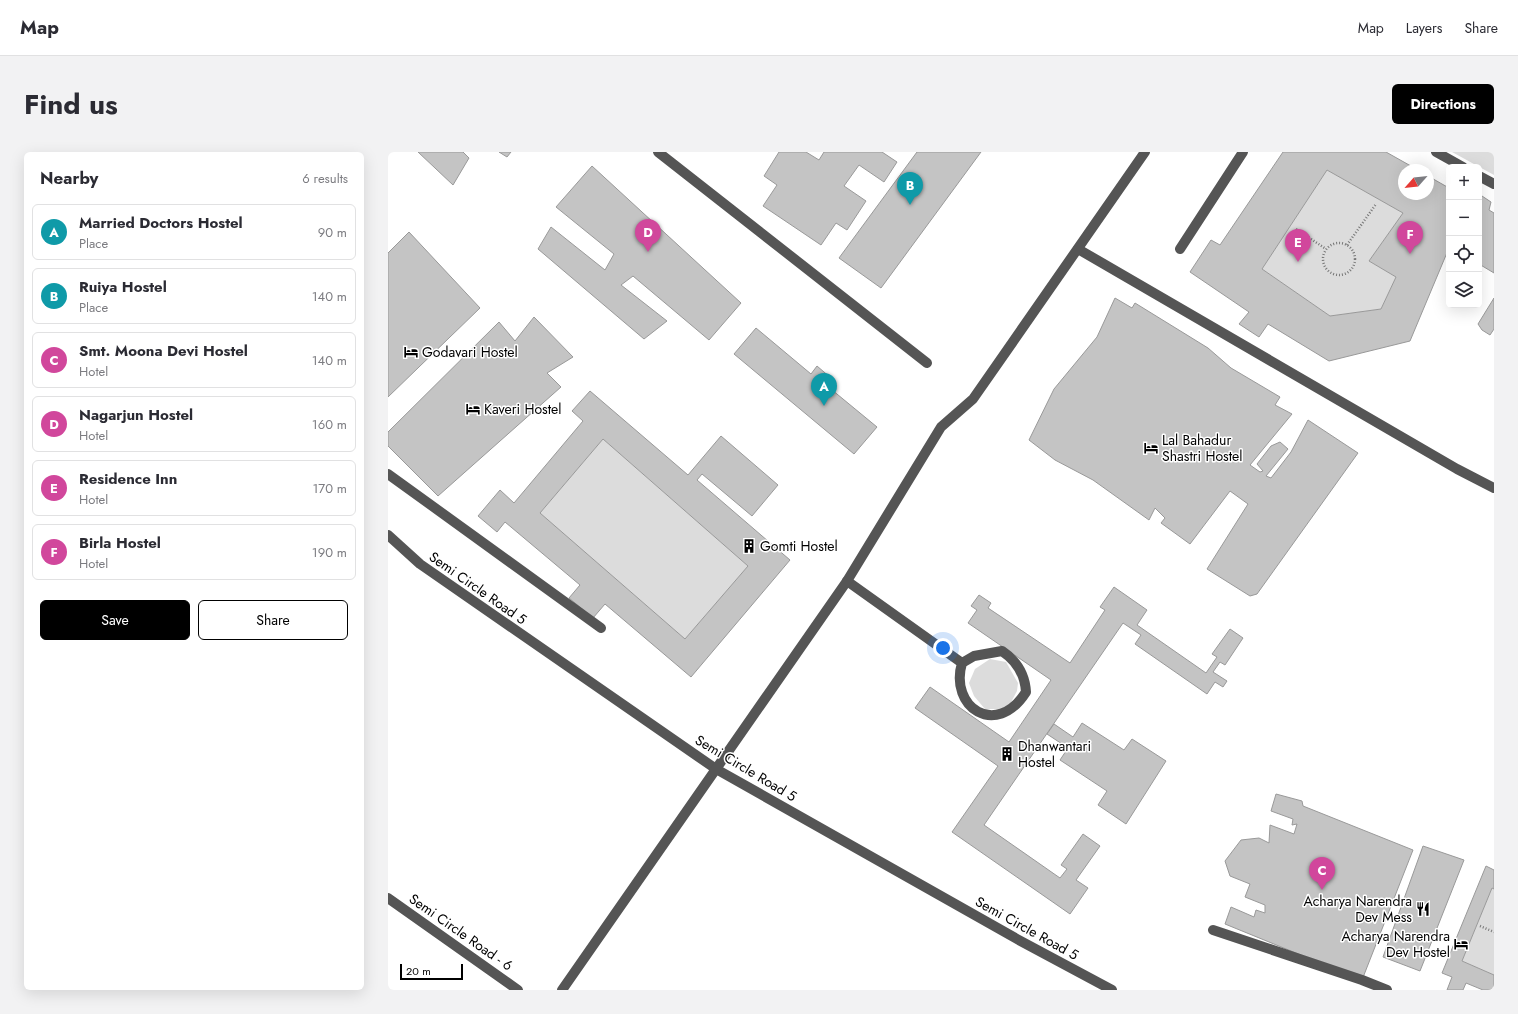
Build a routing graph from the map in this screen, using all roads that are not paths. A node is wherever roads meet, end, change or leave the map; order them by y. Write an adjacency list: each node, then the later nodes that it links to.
1 (1145, 152): 8 (street)
2 (1243, 152): 9 (street)
3 (1436, 152): 5 (street)
4 (662, 153): 10 (street)
5 (1458, 164)
6 (1482, 178): 7 (street)
7 (1494, 184)
8 (1078, 249): 12 (street); 14 (street)
9 (1180, 249)
10 (927, 363)
11 (388, 474): 15 (street)
12 (1494, 488)
13 (388, 536): 17 (street, Semi Circle Road 5)
14 (847, 581): 16 (street); 17 (street)
15 (601, 628)
16 (962, 663): 16 (street)
17 (716, 769): 21 (street); 22 (street, Semi Circle Road 5)
18 (388, 898): 20 (street, Semi Circle Road - 6)
19 (1213, 930): 23 (street)
20 (518, 990)
21 (562, 990)
22 (1112, 990)
23 (1387, 990)

